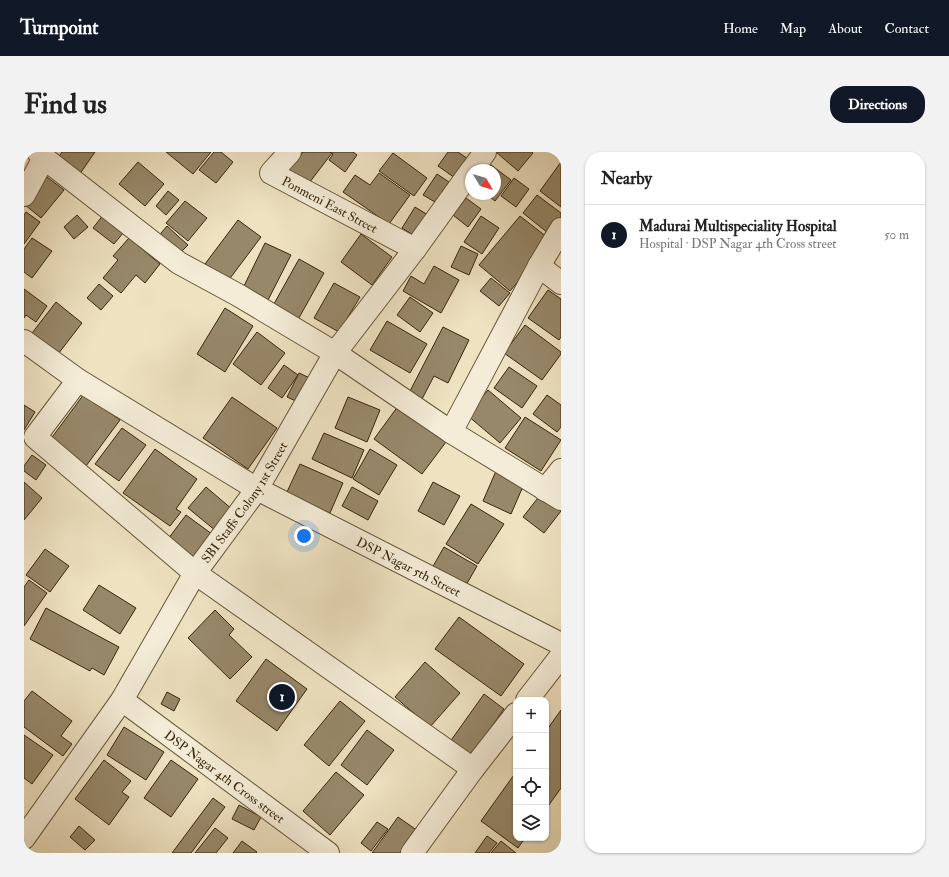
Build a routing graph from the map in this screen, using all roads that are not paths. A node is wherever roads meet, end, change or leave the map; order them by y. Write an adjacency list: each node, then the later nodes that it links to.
1 (290, 152): 8 (street, Ponmeni East Street)
2 (485, 152): 4 (street, SBI Staffs Colony 1st Street)
3 (41, 155): 6 (street); 12 (street)
4 (476, 164)
5 (465, 179): 8 (street, SBI Staffs Colony 1st Street)
6 (24, 195)
7 (561, 229): 9 (street)
8 (415, 249): 12 (street, SBI Staffs Colony 1st Street)
9 (539, 266): 10 (street); 14 (street)
10 (561, 283)
11 (24, 341): 13 (street, DSP Nagar 5th Street)
12 (335, 353): 14 (street); 16 (street, SBI Staffs Colony 1st Street)
13 (78, 380): 16 (street, DSP Nagar 5th Street); 18 (street)
14 (452, 432): 17 (street)
15 (561, 470): 17 (street)
16 (257, 489): 18 (street, SBI Staffs Colony 1st Street); 19 (street, DSP Nagar 5th Street)
17 (553, 495)
18 (195, 573): 22 (street, SBI Staffs Colony 1st Street); 24 (street)
19 (561, 644)
20 (561, 656): 21 (street)
21 (529, 697)
22 (122, 700): 25 (street, SBI Staffs Colony 1st Street); 26 (street, DSP Nagar 4th Cross street)
23 (513, 718): 24 (street)
24 (473, 769): 27 (street)
25 (24, 838)
26 (328, 853)
27 (412, 853)

